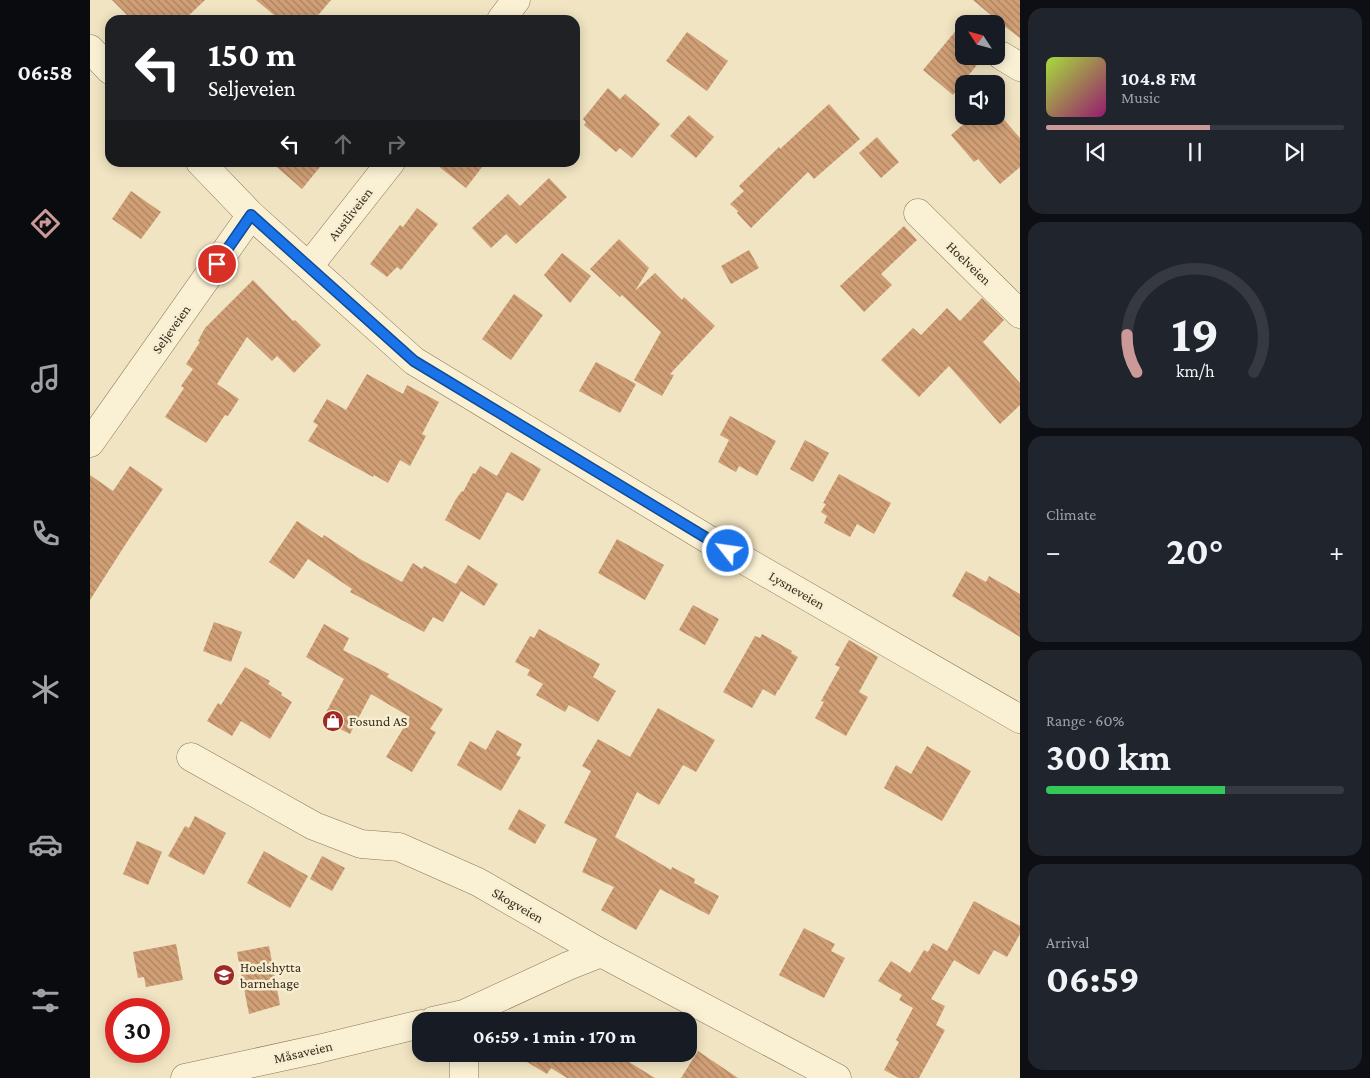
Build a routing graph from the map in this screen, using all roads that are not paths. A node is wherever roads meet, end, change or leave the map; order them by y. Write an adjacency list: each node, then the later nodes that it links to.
1 (516, 0): 2 (street)
2 (505, 15)
3 (90, 49): 4 (street)
4 (105, 65)
5 (205, 167): 8 (street, Lysneveien)
6 (387, 167): 9 (street, Austliveien)
7 (918, 213): 10 (street, Hoelveien)
8 (251, 215): 9 (street, Lysneveien); 11 (street, Seljeveien)
9 (309, 266): 12 (street, Lysneveien)
10 (1020, 314)
11 (90, 443)
12 (1020, 720)
13 (191, 757): 14 (street, Skogveien)
14 (601, 953): 15 (street); 18 (street, Skogveien)
15 (476, 1012)
16 (412, 1026): 19 (street, Måsaveien)
17 (464, 1062): 20 (street)
18 (834, 1077)
19 (185, 1078)
20 (464, 1078)

